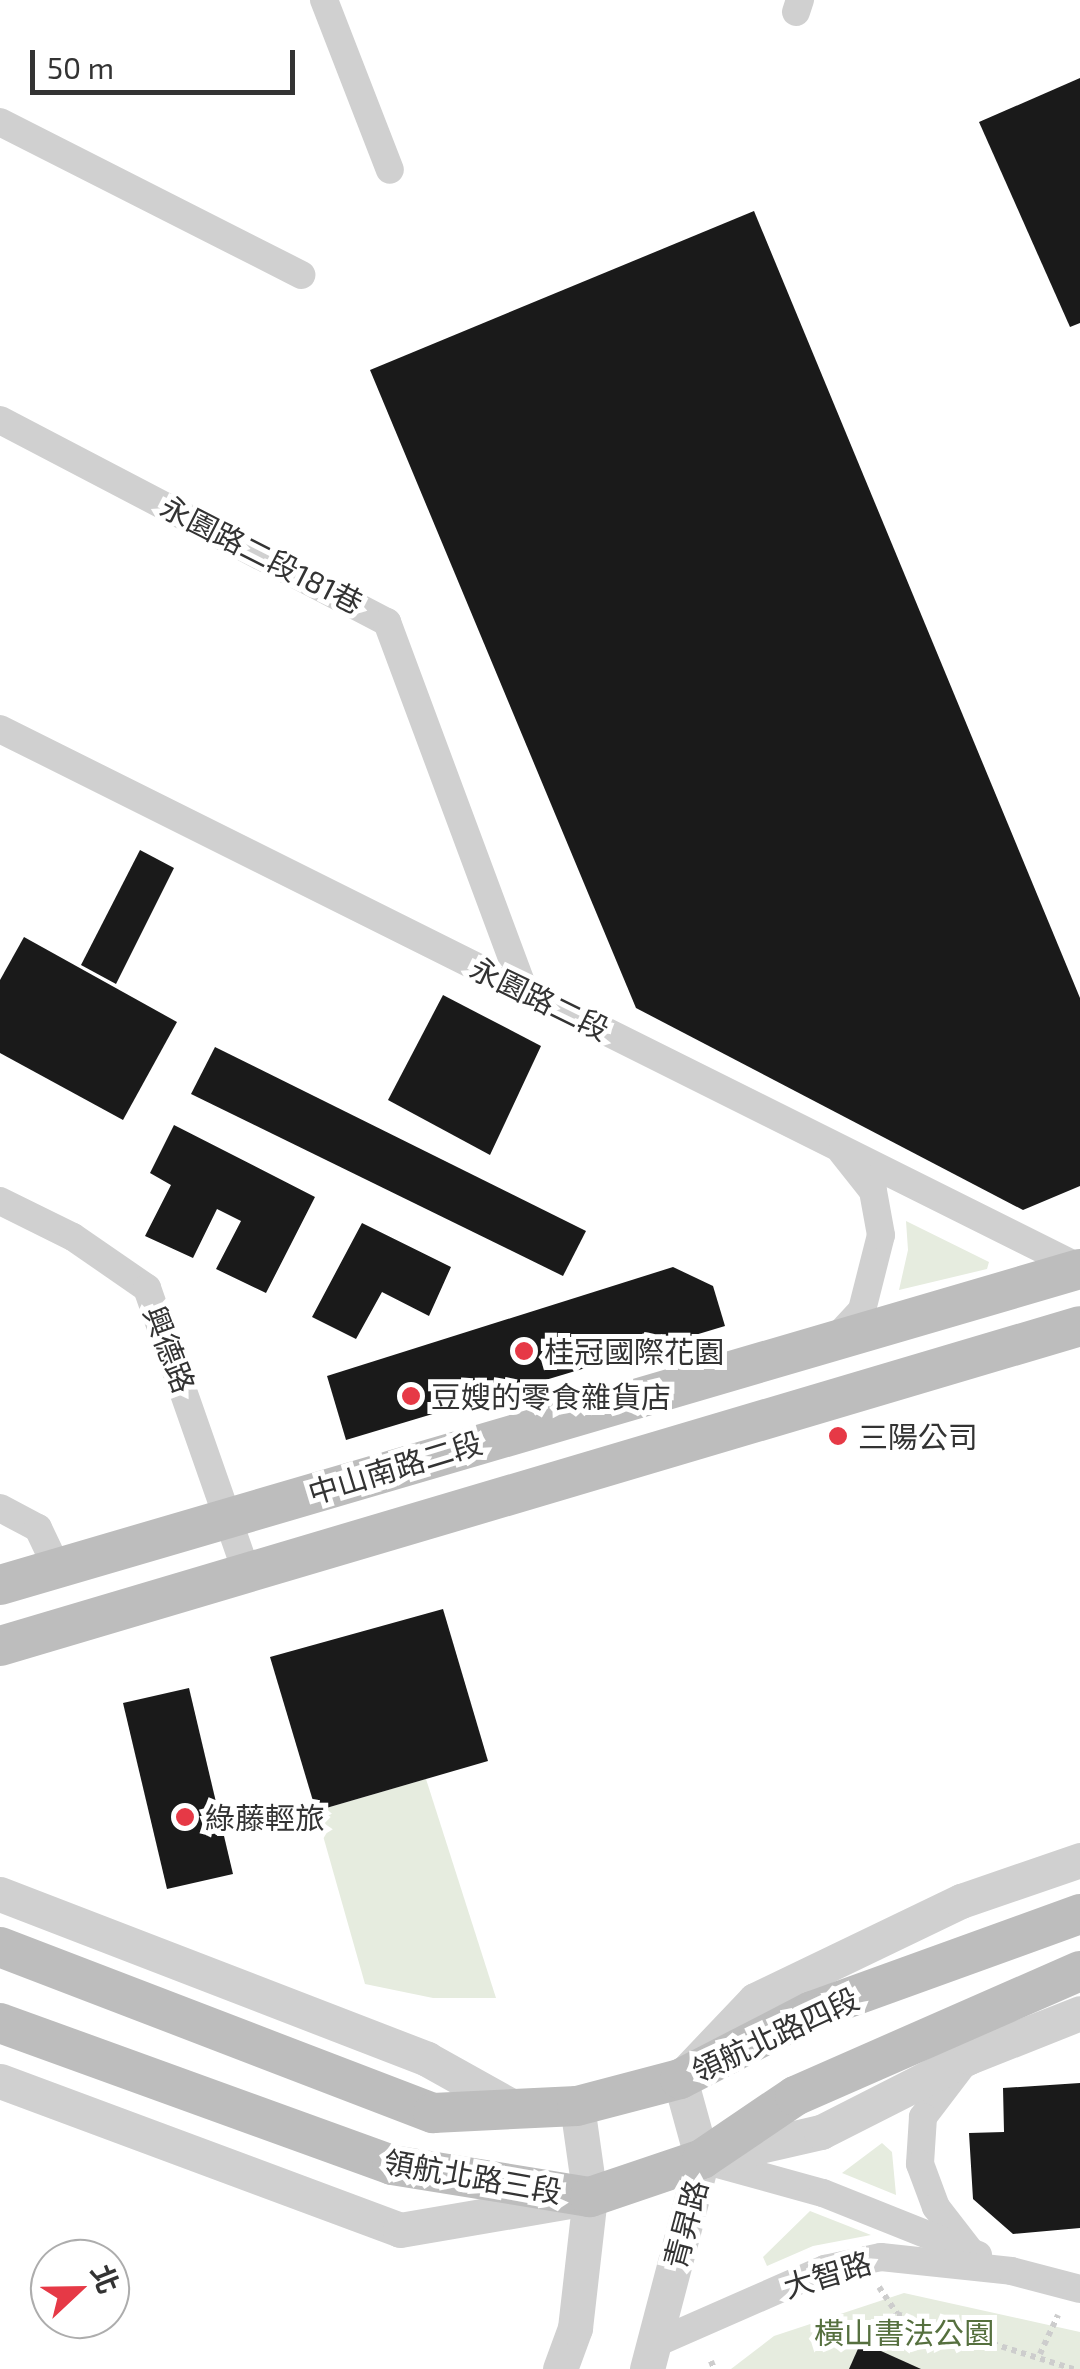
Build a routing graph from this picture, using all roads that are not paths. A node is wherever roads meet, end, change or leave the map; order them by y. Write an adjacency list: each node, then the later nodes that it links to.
1 (324, 0): 3 (street)
2 (1, 123): 4 (street)
3 (390, 170)
4 (301, 275)
5 (0, 420): 7 (street, 永園路二段181巷)
6 (0, 729): 7 (street, 永園路二段)
7 (524, 990): 8 (street, 永園路二段)
8 (838, 1147): 10 (street, 永園路二段); 12 (street)
9 (0, 1201): 14 (street, 興德路)
10 (1080, 1268): 12 (main road, 中山南路二段)
11 (1080, 1326): 16 (main road, 中山南路二段)
12 (838, 1336): 14 (main road, 中山南路二段)
13 (0, 1508): 15 (street)
14 (228, 1517): 15 (main road, 中山南路二段); 16 (street, 興德路)
15 (57, 1568): 17 (main road, 中山南路二段)
16 (248, 1573): 18 (main road, 中山南路二段)
17 (0, 1586)
18 (3, 1647)
19 (1080, 1860): 27 (street, 領航北路四段)
20 (0, 1894): 30 (street)
21 (1080, 1914): 27 (main road, 領航北路四段)
22 (0, 1947): 30 (main road, 領航北路三段)
23 (1080, 1971): 31 (main road)
24 (1080, 2013): 26 (street)
25 (0, 2023): 32 (main road, 領航北路三段)
26 (969, 2057): 31 (street); 33 (street, 大智路)
27 (680, 2079): 29 (main road, 領航北路三段); 31 (street, 青昇路)
28 (0, 2081): 32 (street, 領航北路三段)
29 (576, 2106): 30 (main road, 領航北路三段); 32 (street)
30 (513, 2108)
31 (702, 2160): 32 (main road); 33 (street, 大智路); 36 (street, 青昇路)
32 (590, 2197): 37 (street)
33 (971, 2252): 34 (street, 大智路)
34 (1012, 2271): 35 (street, 大智路); 36 (street, 大智路)
35 (1080, 2289)
36 (651, 2356)
37 (560, 2369)

